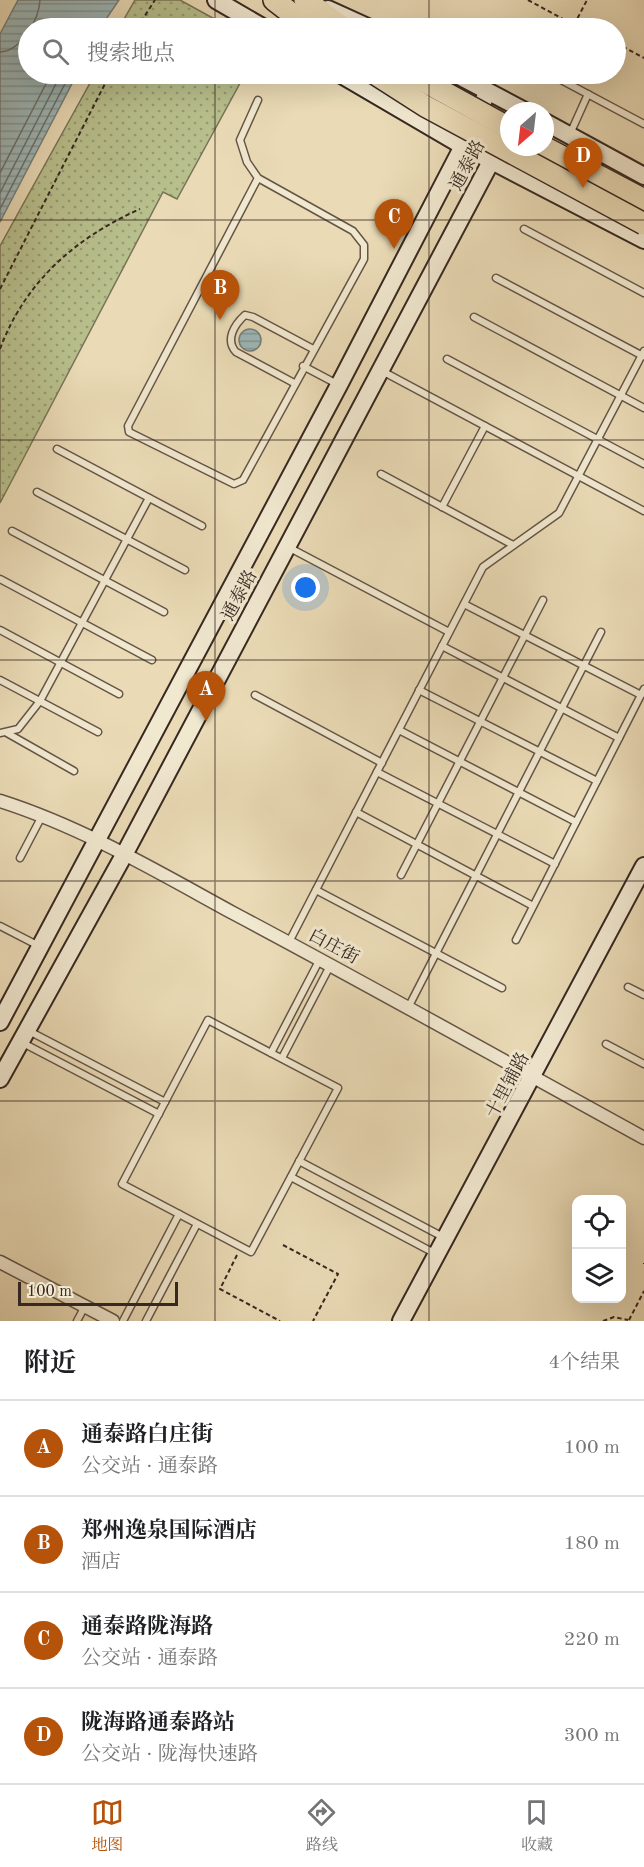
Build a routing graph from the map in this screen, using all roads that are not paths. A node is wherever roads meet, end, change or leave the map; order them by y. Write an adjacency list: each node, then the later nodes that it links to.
1 (216, 0): 4 (street)
2 (274, 0): 5 (highway)
3 (307, 0): 6 (highway); 7 (street)
4 (247, 18)
5 (297, 18)
6 (330, 18)
7 (348, 18)
8 (357, 84): 22 (street)
9 (391, 84): 29 (highway, bridge)
10 (429, 84): 17 (highway, bridge)
11 (475, 84): 13 (street)
12 (569, 84): 14 (lane)
13 (487, 93): 16 (street); 22 (street, 通泰路)
14 (588, 94): 18 (lane); 20 (lane)
15 (258, 100): 26 (lane)
16 (504, 102)
17 (500, 123)
18 (644, 124)
19 (554, 127): 20 (street)
20 (569, 136): 25 (street)
21 (500, 145): 24 (street, 通泰路)
22 (463, 146): 24 (street); 39 (street, 通泰路)
23 (554, 152): 27 (highway)
24 (492, 160): 29 (street); 37 (street, 通泰路)
25 (644, 176)
26 (258, 178): 33 (lane); 38 (lane)
27 (644, 200)
28 (524, 229): 31 (lane)
29 (643, 236)
30 (496, 278): 34 (lane)
31 (644, 293)
32 (474, 317): 40 (lane)
33 (313, 349): 36 (lane); 38 (lane)
34 (643, 354): 40 (lane)
35 (447, 359): 43 (lane)
36 (303, 366): 38 (lane); 39 (lane)
37 (379, 370): 42 (lane); 56 (street, 通泰路)
38 (294, 383)
39 (339, 385): 98 (street, 通泰路)
40 (621, 395): 41 (lane); 43 (lane)
41 (644, 408)
42 (484, 426): 47 (lane); 50 (lane)
43 (597, 439): 45 (lane); 47 (lane)
44 (57, 449): 49 (lane)
45 (644, 464)
46 (381, 474): 50 (lane)
47 (578, 476): 51 (lane); 55 (lane)
48 (37, 492): 54 (lane)
49 (148, 498): 52 (lane); 54 (lane)
50 (442, 507): 55 (lane)
51 (644, 511)
52 (202, 526)
53 (12, 531): 59 (lane)
54 (126, 539): 57 (lane); 59 (lane)
55 (513, 545): 61 (lane)
56 (286, 546): 65 (lane); 100 (street, 通泰路)
57 (185, 570)
58 (0, 579): 63 (lane)
59 (105, 580): 62 (lane); 63 (lane)
60 (543, 600): 67 (lane)
61 (464, 604): 65 (lane); 67 (lane)
62 (164, 612)
63 (82, 623): 69 (lane); 70 (lane)
64 (0, 630): 70 (lane)
65 (449, 632): 68 (lane)
66 (601, 632): 71 (lane)
67 (525, 635): 71 (lane); 72 (lane)
68 (442, 646): 72 (lane); 74 (lane)
69 (152, 660)
70 (61, 663): 76 (lane); 78 (lane)
71 (584, 666): 75 (lane); 79 (lane)
72 (503, 678): 79 (lane); 80 (lane)
73 (0, 680): 78 (lane)
74 (419, 690): 80 (lane); 81 (lane)
75 (642, 692): 84 (lane)
76 (119, 694)
77 (255, 695): 87 (lane)
78 (40, 701): 82 (lane); 83 (lane)
79 (562, 709): 84 (lane); 85 (lane)
80 (480, 721): 85 (lane); 86 (lane)
81 (399, 730): 86 (lane); 87 (lane)
82 (98, 732)
83 (3, 733): 88 (lane)
84 (619, 738): 90 (lane)
85 (540, 752): 90 (lane); 91 (lane)
86 (460, 761): 91 (lane); 93 (lane)
87 (382, 763): 89 (lane)
88 (74, 771)
89 (377, 772): 93 (lane); 94 (lane)
90 (597, 781): 96 (lane)
91 (519, 792): 96 (lane); 97 (lane)
92 (0, 801): 95 (street, 白庄街)
93 (438, 804): 97 (lane); 99 (lane)
94 (356, 812): 99 (lane); 106 (lane)
95 (42, 816): 98 (street, 白庄街); 101 (lane)
96 (576, 822): 102 (lane)
97 (497, 834): 102 (lane); 105 (lane)
98 (98, 842): 100 (street, 白庄街); 111 (street, 通泰路)
99 (417, 844): 104 (lane); 105 (lane)
100 (124, 855): 110 (street, 白庄街); 119 (street, 通泰路)
101 (20, 858)
102 (555, 864): 107 (lane)
103 (644, 866): 124 (street, 十里铺路)
104 (401, 875)
105 (476, 876): 107 (lane); 112 (lane)
106 (316, 890): 110 (lane); 112 (lane)
107 (533, 906): 109 (lane)
108 (0, 926): 111 (lane)
109 (516, 940)
110 (289, 942): 113 (street, 白庄街)
111 (40, 947): 118 (street, 通泰路)
112 (436, 953): 115 (lane); 117 (lane)
113 (326, 962): 117 (street, 白庄街); 121 (lane); 122 (lane)
114 (628, 987): 116 (lane)
115 (502, 988)
116 (644, 995)
117 (409, 1006): 124 (street, 白庄街)
118 (0, 1022)
119 (23, 1035): 125 (street, 通泰路); 126 (lane); 127 (lane)
120 (606, 1044): 123 (lane)
121 (271, 1053): 122 (lane); 126 (lane)
122 (282, 1058): 129 (lane)
123 (644, 1064)
124 (533, 1077): 128 (street, 白庄街); 133 (street, 十里铺路)
125 (0, 1079)
126 (165, 1102): 127 (lane)
127 (159, 1114): 131 (lane)
128 (644, 1138)
129 (299, 1161): 130 (lane); 133 (lane)
130 (291, 1177): 132 (lane); 134 (lane)
131 (179, 1214): 132 (lane); 139 (lane)
132 (197, 1224): 140 (lane)
133 (445, 1238): 134 (street, 十里铺路)
134 (437, 1254): 141 (street, 十里铺路)
135 (0, 1262): 136 (street)
136 (85, 1306): 137 (lane); 138 (street)
137 (77, 1321)
138 (113, 1321)
139 (123, 1321)
140 (146, 1321)
141 (401, 1321)

